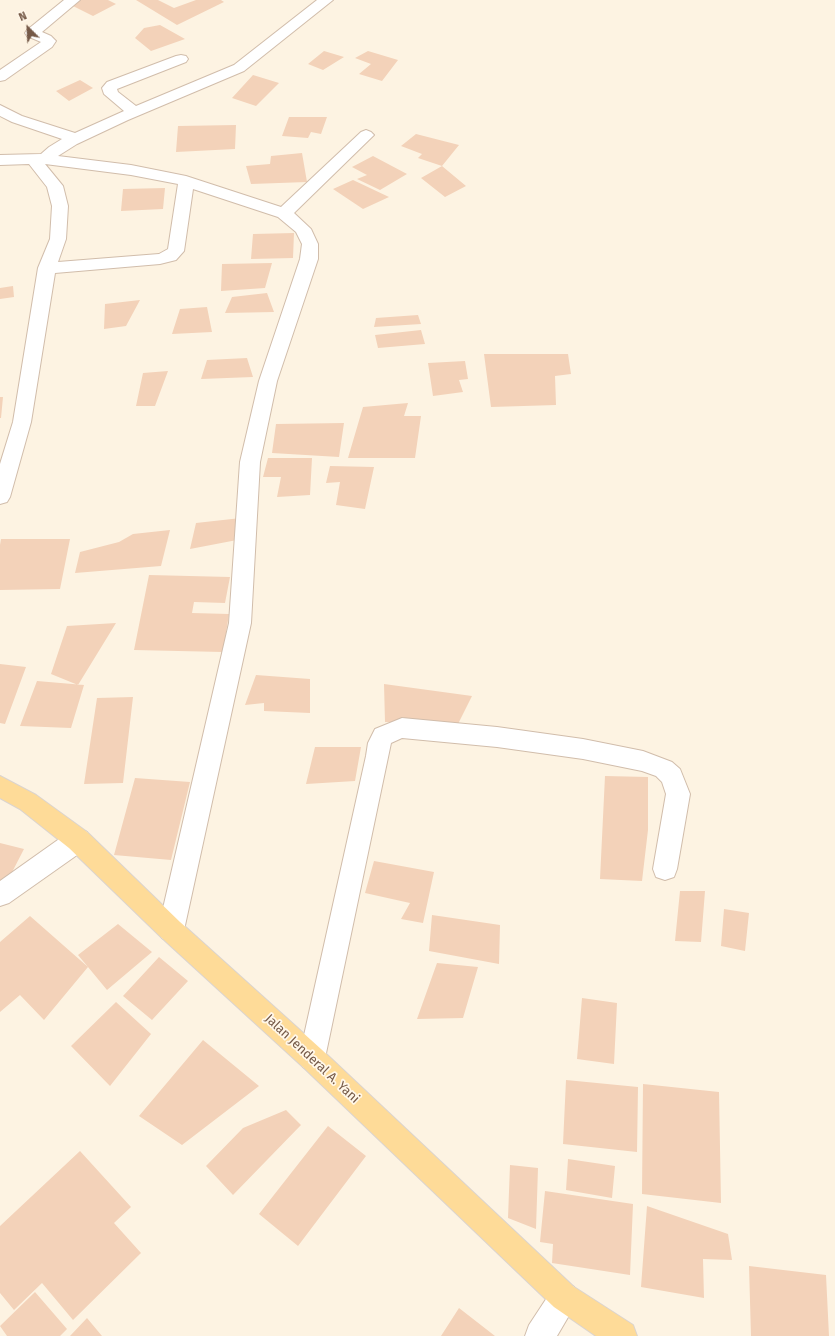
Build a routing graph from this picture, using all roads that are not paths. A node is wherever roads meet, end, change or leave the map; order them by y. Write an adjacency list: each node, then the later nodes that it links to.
1 (73, 0): 4 (street)
2 (326, 0): 3 (street)
3 (192, 65): 6 (street); 6 (street)
4 (0, 77)
5 (0, 110): 8 (street)
6 (135, 112): 8 (street)
7 (366, 135): 12 (street)
8 (74, 140): 9 (street)
9 (44, 156): 10 (street); 11 (street); 13 (street)
10 (0, 160)
11 (186, 181): 12 (street); 13 (street)
12 (284, 214): 19 (street)
13 (47, 268): 14 (street)
14 (0, 497)
15 (0, 786): 16 (main road, Jalan Jenderal A. Yani)
16 (78, 840): 18 (street); 19 (main road, Jalan Jenderal A. Yani)
17 (665, 869): 20 (street)
18 (0, 895)
19 (171, 930): 20 (main road, Jalan Jenderal A. Yani)
20 (312, 1058): 21 (main road, Jalan Jenderal A. Yani)
21 (564, 1297): 22 (street); 23 (main road, Jalan Jenderal A. Yani)
22 (540, 1336)
23 (622, 1336)

